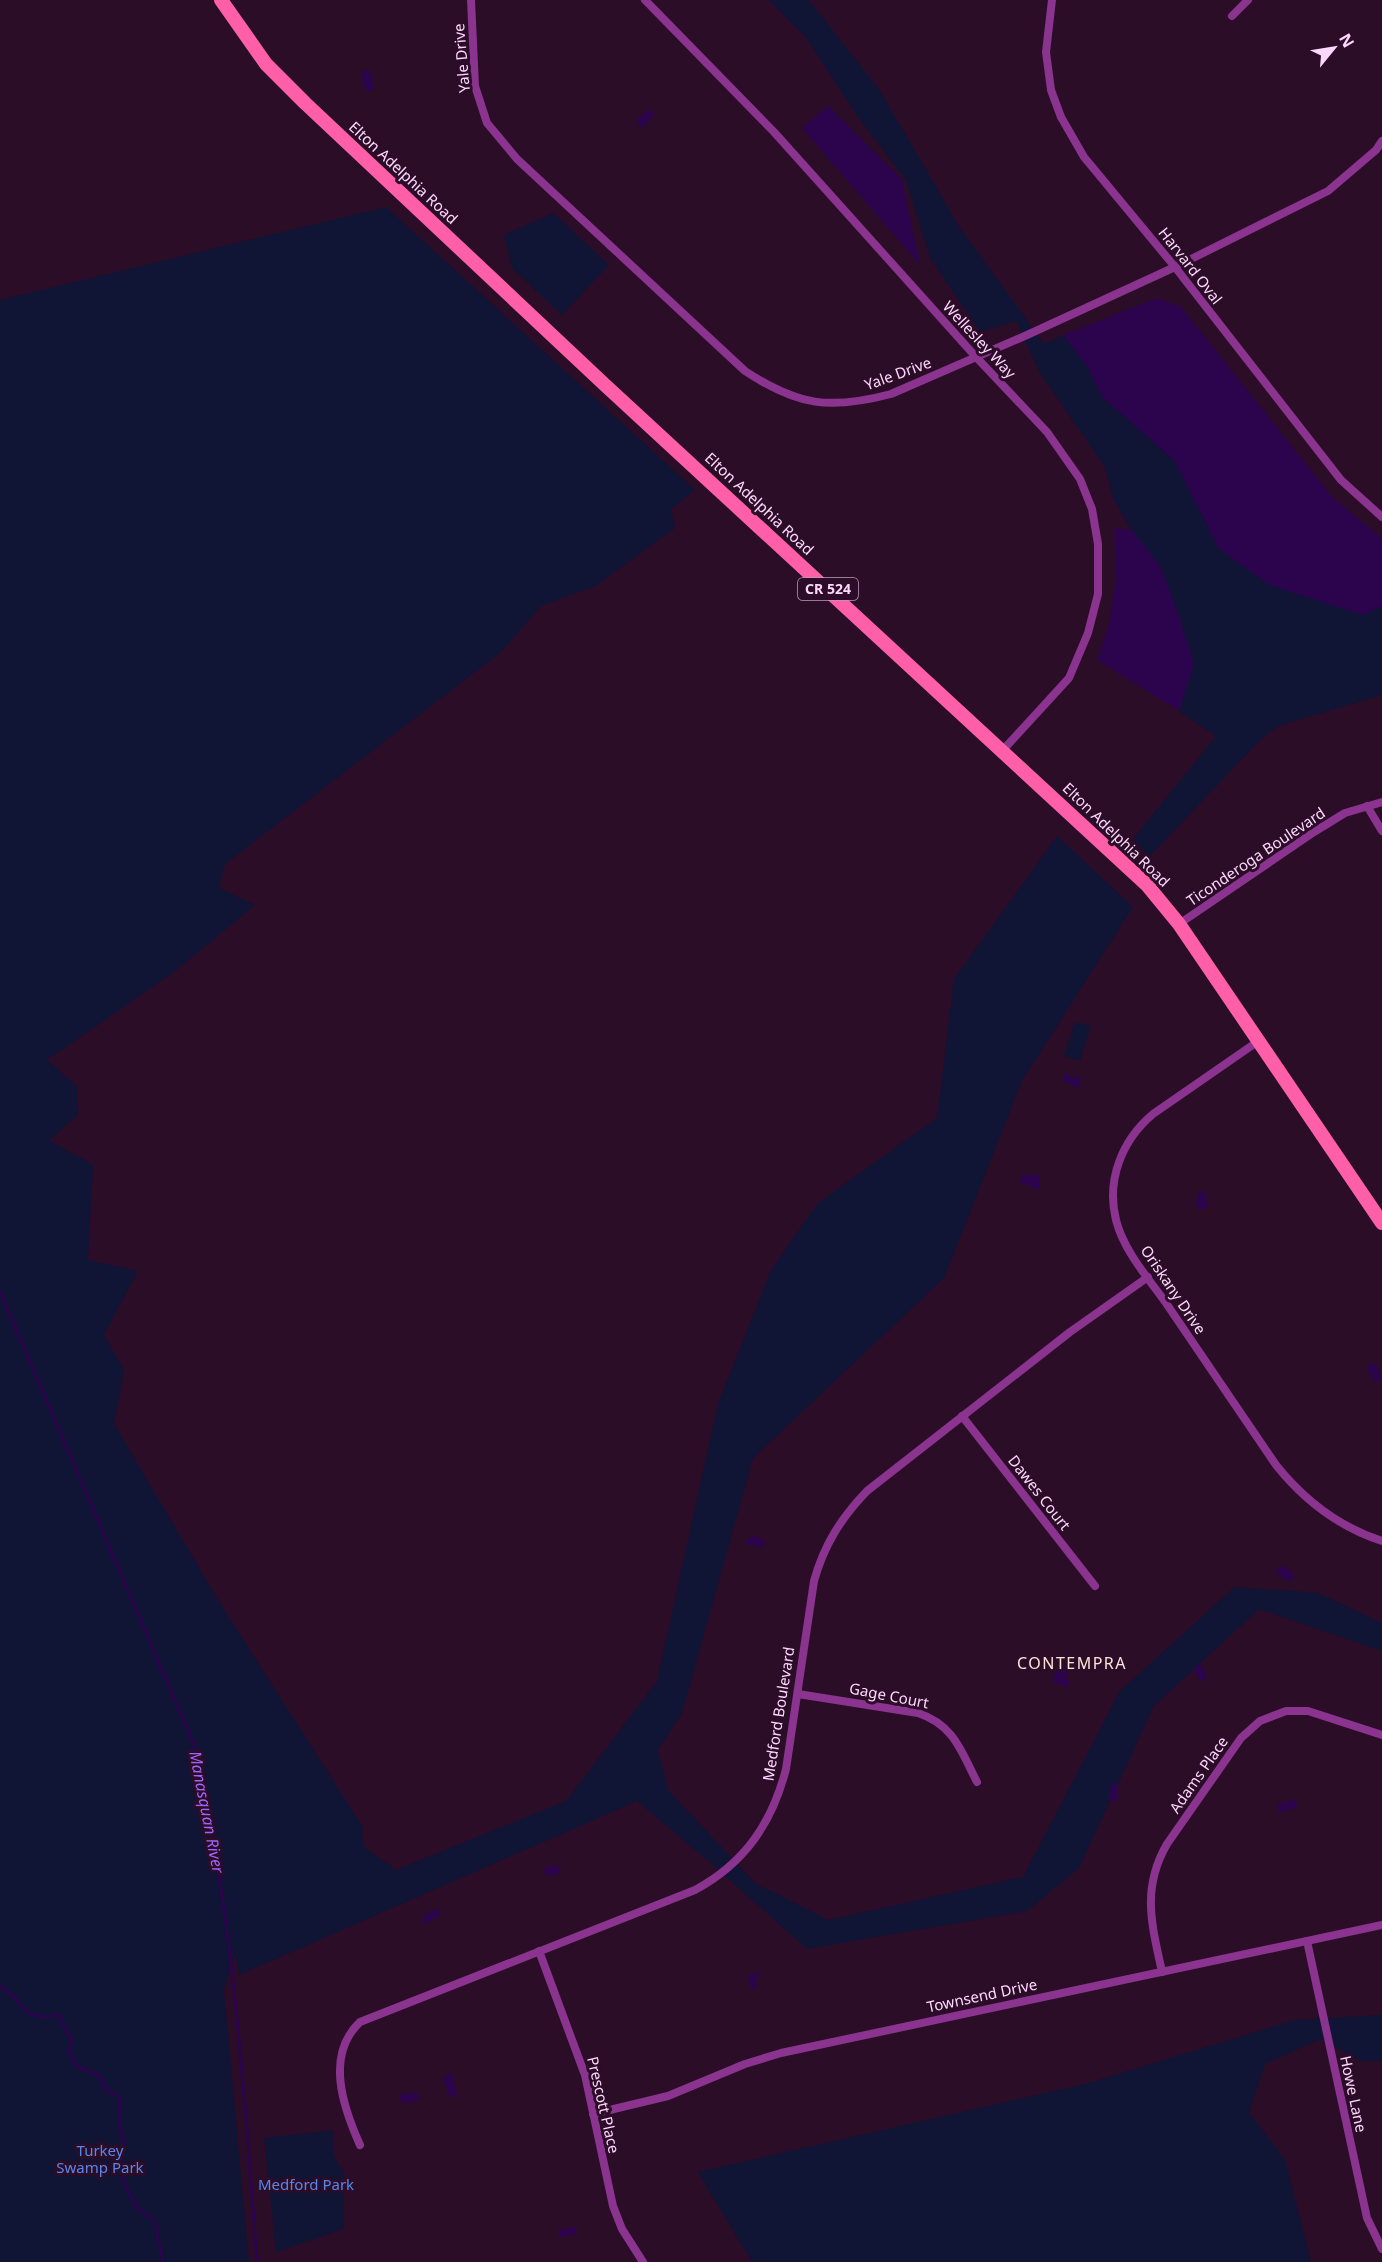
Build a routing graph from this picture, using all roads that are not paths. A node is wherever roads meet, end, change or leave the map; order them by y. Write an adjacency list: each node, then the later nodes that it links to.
1 (221, 0): 12 (main road, Elton Adelphia Road / CR 524)
2 (471, 0): 10 (street, Yale Drive)
3 (645, 0): 10 (street, Wellesley Way)
4 (1052, 0): 9 (street, Harvard Oval)
5 (1248, 0): 6 (street)
6 (1232, 16)
7 (1382, 141): 8 (street, Yale Drive)
8 (1379, 152): 9 (street, Yale Drive)
9 (1175, 267): 10 (street, Yale Drive); 11 (street, Harvard Oval)
10 (975, 357): 12 (street, Wellesley Way)
11 (1382, 517)
12 (1003, 750): 16 (main road, Elton Adelphia Road / CR 524)
13 (1382, 802): 14 (street, Ticonderoga Boulevard)
14 (1367, 806): 15 (street); 16 (street, Ticonderoga Boulevard)
15 (1382, 831)
16 (1179, 924): 17 (main road, Elton Adelphia Road / CR 524)
17 (1257, 1042): 18 (main road, Elton Adelphia Road / CR 524); 19 (street, Oriskany Drive)
18 (1382, 1223)
19 (1148, 1277): 20 (street, Medford Boulevard); 21 (street, Oriskany Drive)
20 (962, 1416): 22 (street, Dawes Court); 23 (street, Medford Boulevard)
21 (1382, 1541)
22 (1095, 1586)
23 (798, 1694): 25 (street, Gage Court); 28 (street, Medford Boulevard)
24 (1382, 1735): 29 (street, Adams Place)
25 (977, 1782)
26 (1382, 1925): 27 (street, Townsend Drive)
27 (1307, 1941): 29 (street, Townsend Drive); 32 (street, Howe Lane)
28 (539, 1951): 30 (street, Prescott Place); 31 (street, Medford Boulevard)
29 (1162, 1972): 30 (street, Townsend Drive)
30 (593, 2114): 33 (street, Prescott Place)
31 (360, 2145)
32 (1382, 2249)
33 (643, 2262)

